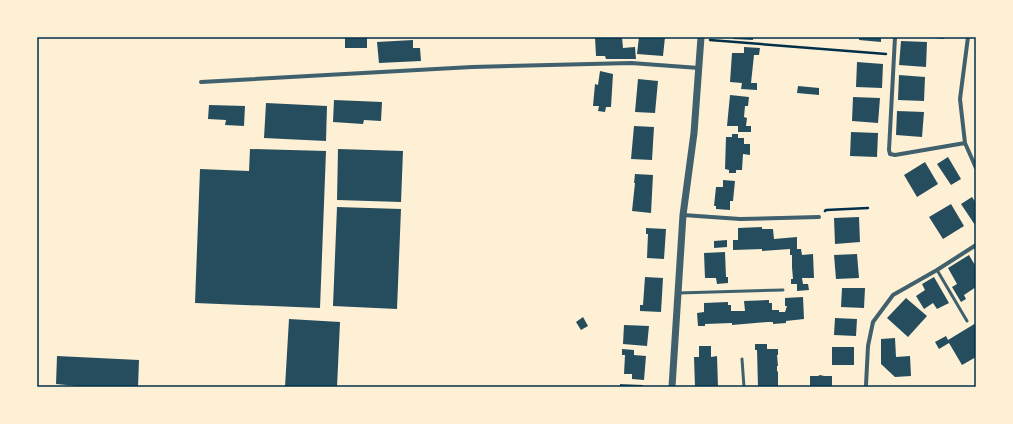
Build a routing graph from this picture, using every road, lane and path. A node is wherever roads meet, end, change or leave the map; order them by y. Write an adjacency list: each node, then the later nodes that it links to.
1 (895, 37): 4 (street)
2 (968, 37): 7 (street)
3 (701, 38): 4 (path); 5 (street)
4 (894, 55): 7 (street)
5 (699, 68): 6 (street); 10 (street)
6 (201, 82)
7 (965, 143): 8 (street)
8 (976, 168)
9 (868, 208): 11 (path)
10 (683, 214): 11 (street); 15 (street)
11 (819, 217)
12 (976, 245): 13 (street)
13 (937, 270): 16 (lane); 18 (street)
14 (782, 290): 15 (lane)
15 (678, 293): 19 (street)
16 (967, 321)
17 (742, 359): 20 (lane)
18 (866, 385)
19 (672, 387)
20 (744, 387)

